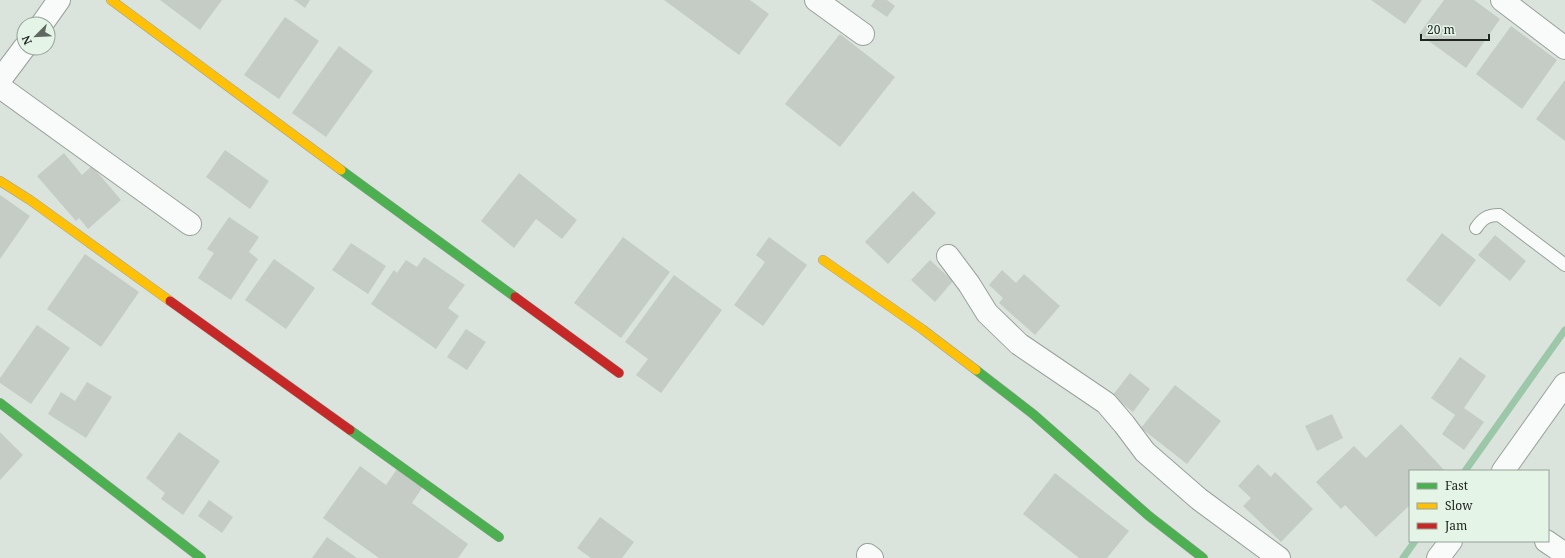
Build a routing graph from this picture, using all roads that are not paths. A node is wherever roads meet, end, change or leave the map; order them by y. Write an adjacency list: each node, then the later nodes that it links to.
1 (59, 0): 5 (street)
2 (111, 0): 17 (street)
3 (816, 0): 6 (street)
4 (1502, 0): 7 (street)
5 (48, 16)
6 (862, 34)
7 (1565, 48)
8 (18, 56): 9 (street)
9 (0, 80)
10 (0, 87): 12 (street)
11 (0, 181): 21 (street)
12 (190, 224)
13 (1476, 228): 16 (lane)
14 (948, 256): 27 (street)
15 (823, 260): 26 (street)
16 (1565, 265)
17 (618, 373)
18 (1565, 384): 20 (street)
19 (0, 403): 25 (street)
20 (1504, 470)
21 (499, 537)
22 (1450, 542): 28 (street)
23 (1547, 542): 24 (street)
24 (1565, 554)
25 (201, 558)
26 (1203, 558)
27 (1279, 558)
28 (1438, 558)

